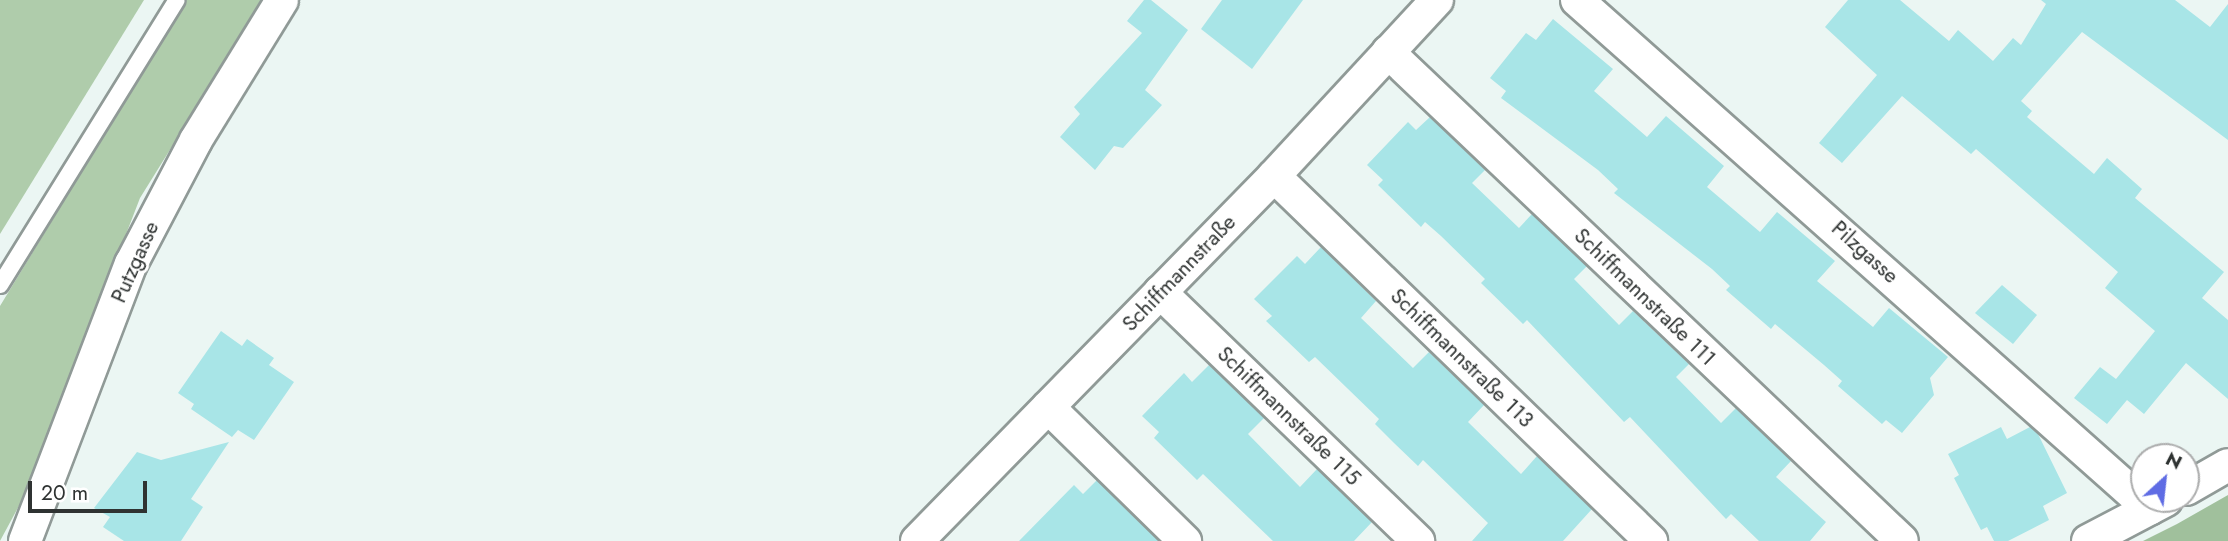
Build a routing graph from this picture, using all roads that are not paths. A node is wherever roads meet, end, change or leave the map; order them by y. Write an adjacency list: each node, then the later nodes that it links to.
1 (177, 0): 7 (lane)
2 (282, 0): 15 (street, Putzgasse)
3 (1437, 0): 5 (street, Schiffmannstraße)
4 (1577, 0): 11 (street, Pilzgasse)
5 (1388, 52): 6 (street, Schiffmannstraße); 19 (street, Schiffmannstraße 111)
6 (1274, 176): 8 (street, Schiffmannstraße); 18 (street, Schiffmannstraße 113)
7 (0, 285)
8 (1160, 292): 9 (street, Schiffmannstraße); 17 (street, Schiffmannstraße 115)
9 (1048, 407): 14 (street, Schiffmannstraße); 16 (street)
10 (2228, 465): 12 (street)
11 (2130, 479)
12 (2200, 480)
13 (2142, 513): 20 (street)
14 (927, 538)
15 (25, 541)
16 (1185, 541)
17 (1418, 541)
18 (1651, 541)
19 (1902, 541)
20 (2088, 541)

